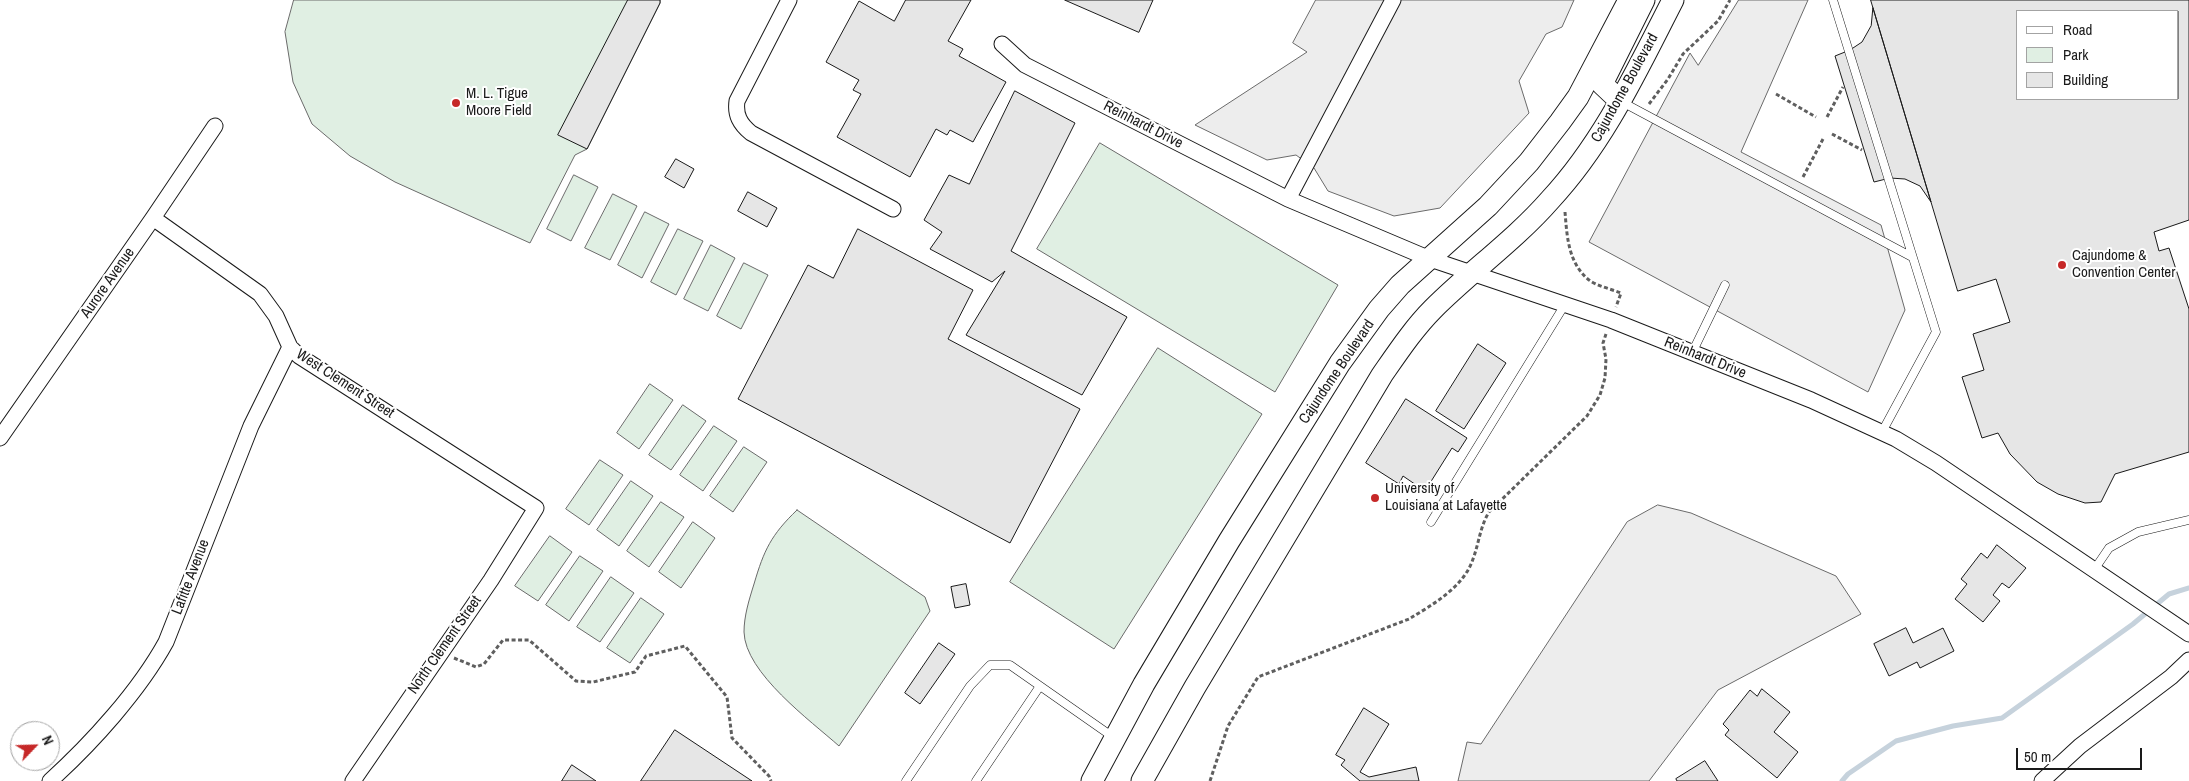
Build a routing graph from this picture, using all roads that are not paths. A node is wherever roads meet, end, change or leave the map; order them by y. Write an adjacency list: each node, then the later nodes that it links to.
1 (789, 0): 11 (street)
2 (1393, 0): 10 (street)
3 (1629, 0): 14 (street, Cajundome Boulevard)
4 (1644, 0): 8 (street)
5 (1673, 0): 8 (street, Cajundome Boulevard)
6 (1833, 0): 13 (lane)
7 (1002, 44): 10 (street, Reinhardt Drive)
8 (1620, 101): 13 (lane); 15 (street, Cajundome Boulevard)
9 (215, 126): 12 (street, Aurore Avenue)
10 (1288, 199): 14 (street, Reinhardt Drive)
11 (892, 208)
12 (153, 218): 18 (street, West Clement Street); 21 (street, Aurore Avenue)
13 (1912, 257): 20 (lane)
14 (1430, 259): 15 (street, Reinhardt Drive); 29 (street, Cajundome Boulevard)
15 (1472, 273): 17 (street, Reinhardt Drive); 35 (street, Cajundome Boulevard)
16 (1725, 285): 19 (lane)
17 (1564, 306): 19 (street, Reinhardt Drive); 24 (lane)
18 (290, 347): 22 (street, West Clement Street); 30 (street, Lafitte Avenue)
19 (1692, 353): 20 (street, Reinhardt Drive)
20 (1882, 432): 25 (street, Reinhardt Drive)
21 (0, 438)
22 (536, 508): 31 (street, North Clement Street)
23 (2189, 520): 25 (lane)
24 (1431, 522)
25 (2094, 570): 26 (street, Reinhardt Drive)
26 (2189, 634)
27 (2189, 660): 36 (street)
28 (1040, 686): 29 (lane); 32 (lane); 33 (lane)
29 (1115, 738): 34 (street, Cajundome Boulevard)
30 (50, 781)
31 (353, 781)
32 (906, 781)
33 (976, 781)
34 (1092, 781)
35 (1142, 781)
36 (2042, 781)

